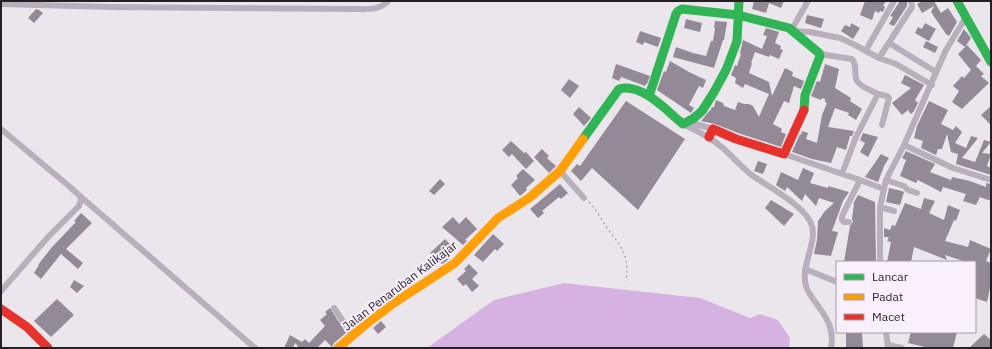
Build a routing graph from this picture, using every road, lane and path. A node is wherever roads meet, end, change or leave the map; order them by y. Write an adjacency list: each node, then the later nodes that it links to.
1 (388, 1): 7 (street)
2 (738, 1): 8 (street)
3 (808, 1): 10 (street)
4 (894, 1): 12 (street)
5 (911, 1): 11 (street)
6 (957, 1): 9 (street)
7 (1, 4)
8 (738, 15): 10 (street); 19 (street); 20 (street)
9 (966, 17): 15 (street); 16 (street)
10 (793, 30): 12 (street); 13 (street)
11 (888, 43): 14 (street); 16 (street)
12 (866, 50): 14 (street)
13 (820, 54): 18 (street); 25 (street)
14 (879, 58): 17 (street)
15 (991, 62)
16 (936, 72): 17 (street)
17 (932, 85): 24 (street)
18 (878, 94): 21 (street); 27 (street)
19 (649, 96): 20 (street, Jalan Penaruban Kalikajar); 26 (street, Jalan Penaruban Kalikajar)
20 (686, 123): 23 (street); 23 (street)
21 (882, 125)
22 (1, 129): 33 (street)
23 (711, 133): 25 (street); 39 (street)
24 (904, 145): 29 (street); 30 (street)
25 (784, 154): 27 (street)
26 (560, 171): 34 (street); 46 (street, Jalan Penaruban Kalikajar)
27 (842, 174): 28 (street)
28 (860, 180): 31 (street); 37 (street)
29 (886, 180): 31 (street); 32 (street)
30 (991, 180)
31 (884, 189): 35 (street)
32 (916, 193)
33 (80, 196): 42 (street); 49 (street)
34 (584, 198): 40 (path)
35 (880, 207): 36 (street); 38 (street)
36 (894, 211)
37 (849, 222)
38 (880, 261)
39 (805, 270): 41 (street); 51 (street)
40 (626, 280)
41 (836, 282)
42 (1, 291)
43 (334, 308): 46 (street)
44 (1, 309): 48 (street)
45 (886, 333): 47 (street)
46 (353, 336): 50 (street, Jalan Penaruban Kalikajar)
47 (888, 346): 52 (street)
48 (48, 348)
49 (255, 348)
50 (338, 348)
51 (831, 348)
52 (902, 348)

